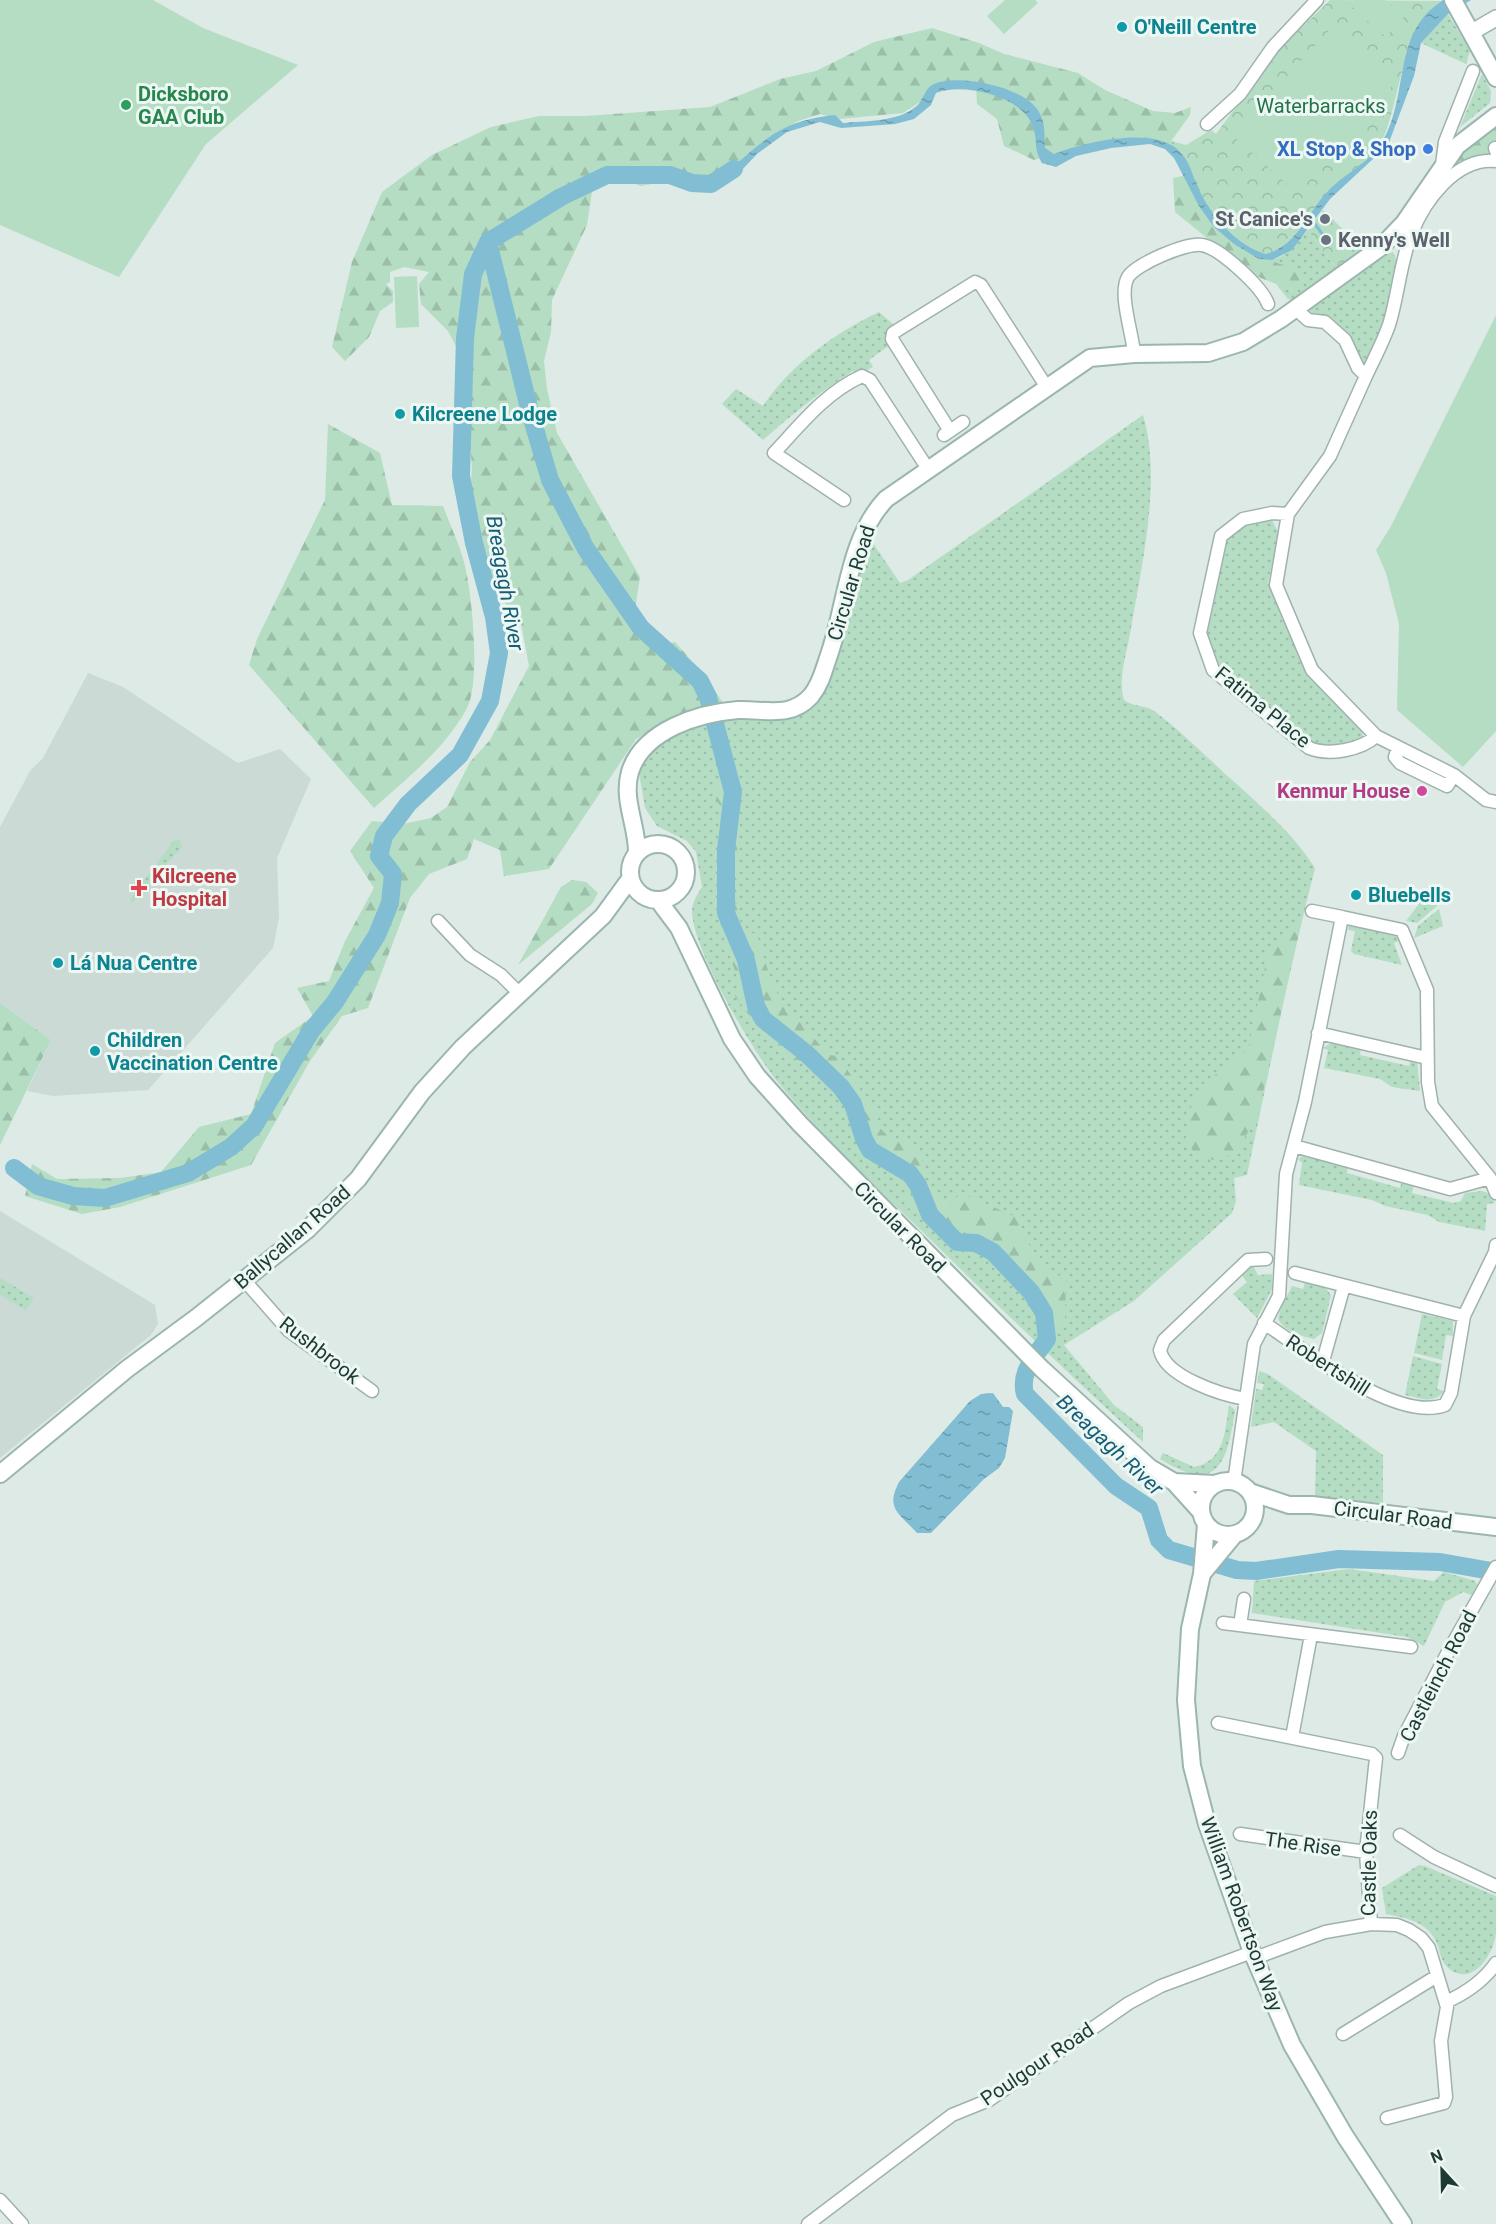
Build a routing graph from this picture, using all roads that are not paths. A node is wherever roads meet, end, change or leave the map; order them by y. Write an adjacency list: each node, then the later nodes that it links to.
1 (1317, 0): 8 (street)
2 (1457, 5): 4 (main road)
3 (1496, 18): 4 (street)
4 (1472, 32): 6 (main road)
5 (1473, 71): 10 (street)
6 (1496, 78)
7 (1496, 116): 10 (main road, Circular Road)
8 (1207, 124)
9 (1496, 161): 14 (street)
10 (1442, 165): 12 (main road, Circular Road)
11 (1268, 304): 13 (street)
12 (1296, 309): 13 (main road, Circular Road); 14 (street)
13 (1134, 354): 15 (main road, Circular Road)
14 (1366, 376): 19 (street)
15 (1046, 386): 16 (street); 17 (main road, Circular Road)
16 (963, 422)
17 (928, 469): 18 (street); 23 (main road, Circular Road)
18 (844, 500)
19 (1288, 514): 20 (street); 20 (street, Fatima Place)
20 (1376, 736): 21 (street)
21 (1398, 747): 22 (street); 22 (street)
22 (1454, 775): 24 (street)
23 (628, 796): 25 (main road, Circular Road); 26 (main road, Circular Road)
24 (1496, 802)
25 (663, 843): 26 (main road); 28 (main road, Circular Road)
26 (637, 852): 27 (main road, Circular Road)
27 (630, 879): 29 (main road); 32 (main road, Ballycallan Road)
28 (682, 887): 30 (main road); 35 (main road, Circular Road)
29 (640, 894): 30 (main road); 32 (main road, Ballycallan Road)
30 (658, 900): 35 (main road, Circular Road)
31 (1312, 911): 33 (street)
32 (603, 916): 36 (main road, Ballycallan Road)
33 (1342, 917): 37 (street, Robertshill); 38 (street)
34 (438, 921): 36 (street)
35 (679, 928): 53 (main road, Circular Road)
36 (520, 994): 45 (main road, Ballycallan Road)
37 (1318, 1033): 38 (street); 39 (street, Robertshill)
38 (1426, 1058): 40 (street)
39 (1294, 1146): 40 (street); 48 (street, Robertshill)
40 (1490, 1179): 41 (street)
41 (1496, 1193)
42 (1496, 1245): 47 (street, Robertshill)
43 (1266, 1259): 51 (street)
44 (1295, 1274): 46 (street)
45 (244, 1281): 50 (street, Rushbrook); 52 (main road, Ballycallan Road)
46 (1344, 1286): 47 (street); 49 (street)
47 (1464, 1316): 49 (street, Robertshill)
48 (1264, 1323): 49 (street, Robertshill); 51 (street, Robertshill)
49 (1323, 1361)
50 (372, 1391)
51 (1246, 1399): 54 (street, Robertshill)
52 (0, 1474)
53 (1174, 1482): 55 (main road, Circular Road); 59 (main road, Circular Road)
54 (1234, 1482): 55 (main road); 56 (main road)
55 (1215, 1484): 59 (main road)
56 (1250, 1492): 57 (main road, Circular Road); 58 (main road)
57 (1289, 1505): 58 (main road, Circular Road); 60 (main road, Circular Road)
58 (1251, 1523): 61 (main road)
59 (1204, 1525): 61 (main road); 63 (main road)
60 (1496, 1527)
61 (1229, 1540): 63 (main road)
62 (1496, 1567): 71 (street, Castleinch Road)
63 (1204, 1571): 77 (main road, William Robertson Way)
64 (1244, 1599): 66 (street)
65 (1223, 1623): 66 (street)
66 (1240, 1625): 67 (street)
67 (1311, 1635): 68 (street); 70 (street)
68 (1411, 1647)
69 (1218, 1723): 70 (street)
70 (1292, 1737): 74 (street, Castle Oaks)
71 (1398, 1753)
72 (1239, 1834): 74 (street, The Rise)
73 (1400, 1835): 75 (street)
74 (1366, 1852): 76 (street, Castle Oaks)
75 (1496, 1886)
76 (1371, 1924): 77 (street, Castle Oaks); 79 (street)
77 (1254, 1955): 84 (main road, William Robertson Way); 86 (street, Poulgour Road)
78 (1496, 1964): 80 (street)
79 (1437, 1976): 80 (street); 81 (street)
80 (1446, 2002): 82 (street)
81 (1343, 2034)
82 (1388, 2118)
83 (0, 2200): 85 (street)
84 (1398, 2222)
85 (22, 2224)
86 (808, 2224)

